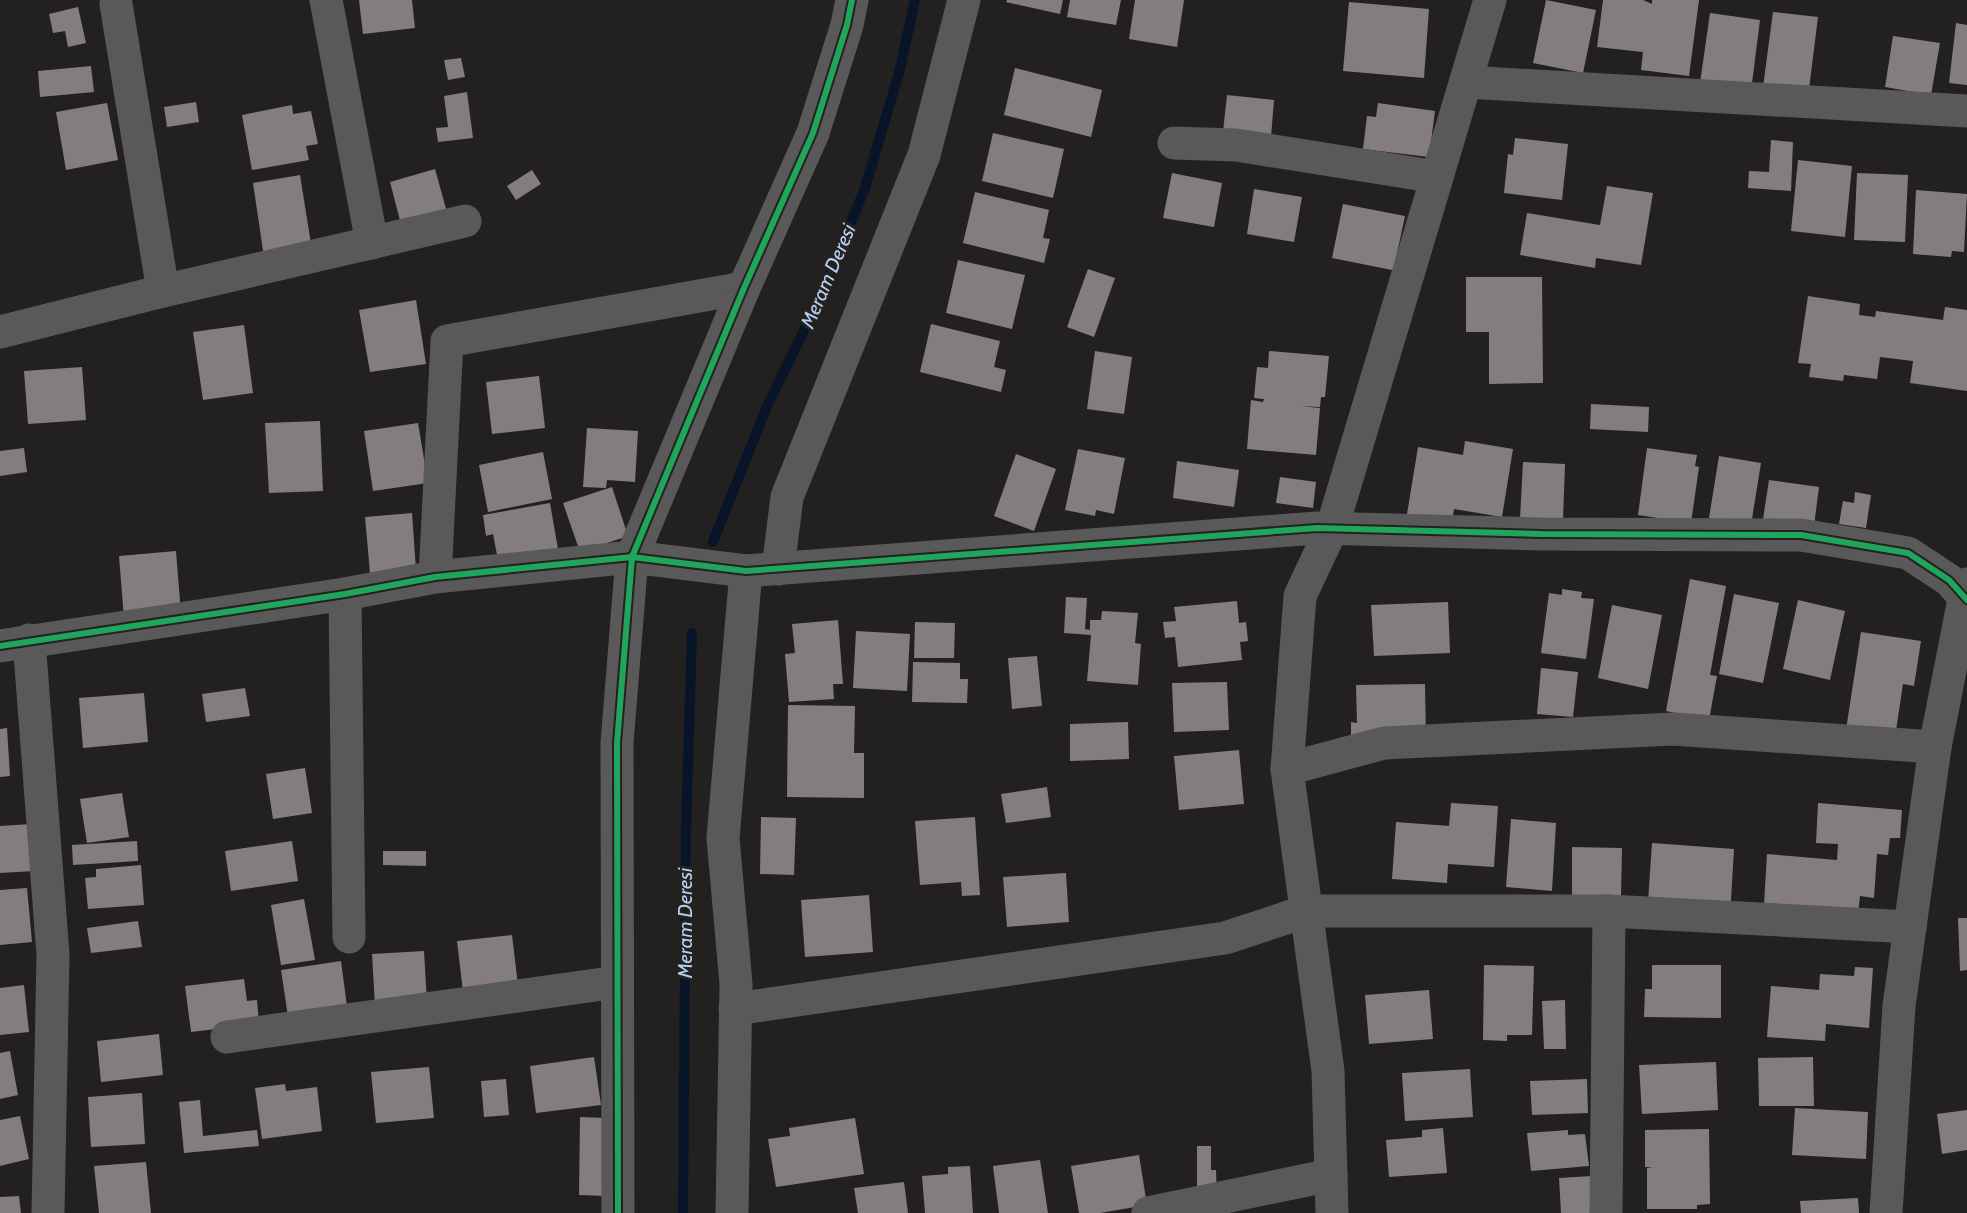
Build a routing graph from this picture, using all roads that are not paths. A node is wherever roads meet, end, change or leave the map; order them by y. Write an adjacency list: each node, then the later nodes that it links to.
1 (327, 0): 11 (street)
2 (852, 0): 12 (street)
3 (964, 0): 17 (street)
4 (1490, 0): 6 (street)
5 (116, 4): 13 (street)
6 (1466, 82): 7 (street); 9 (street)
7 (1967, 111)
8 (1174, 144): 9 (street)
9 (1437, 177): 15 (street)
10 (465, 221): 11 (street)
11 (372, 243): 13 (street)
12 (744, 288): 16 (street); 19 (street)
13 (163, 291): 14 (street)
14 (0, 332)
15 (1332, 528): 17 (street); 21 (street); 24 (street)
16 (632, 557): 18 (street); 19 (street); 29 (street)
17 (778, 569): 18 (street)
18 (746, 571): 30 (street)
19 (435, 577): 20 (street)
20 (345, 594): 22 (street); 28 (street)
21 (1966, 594): 23 (street)
22 (14, 643): 33 (street)
23 (1935, 747): 24 (street); 27 (street)
24 (1287, 769): 25 (street)
25 (1306, 911): 26 (street); 30 (street); 32 (street)
26 (1609, 911): 27 (street); 38 (street)
27 (1910, 927): 39 (street)
28 (349, 938)
29 (617, 982): 31 (street); 34 (street)
30 (735, 1009): 35 (street)
31 (227, 1037)
32 (1331, 1175): 36 (street); 37 (street)
33 (48, 1213)
34 (618, 1213)
35 (732, 1213)
36 (1148, 1213)
37 (1332, 1213)
38 (1606, 1213)
39 (1886, 1213)

